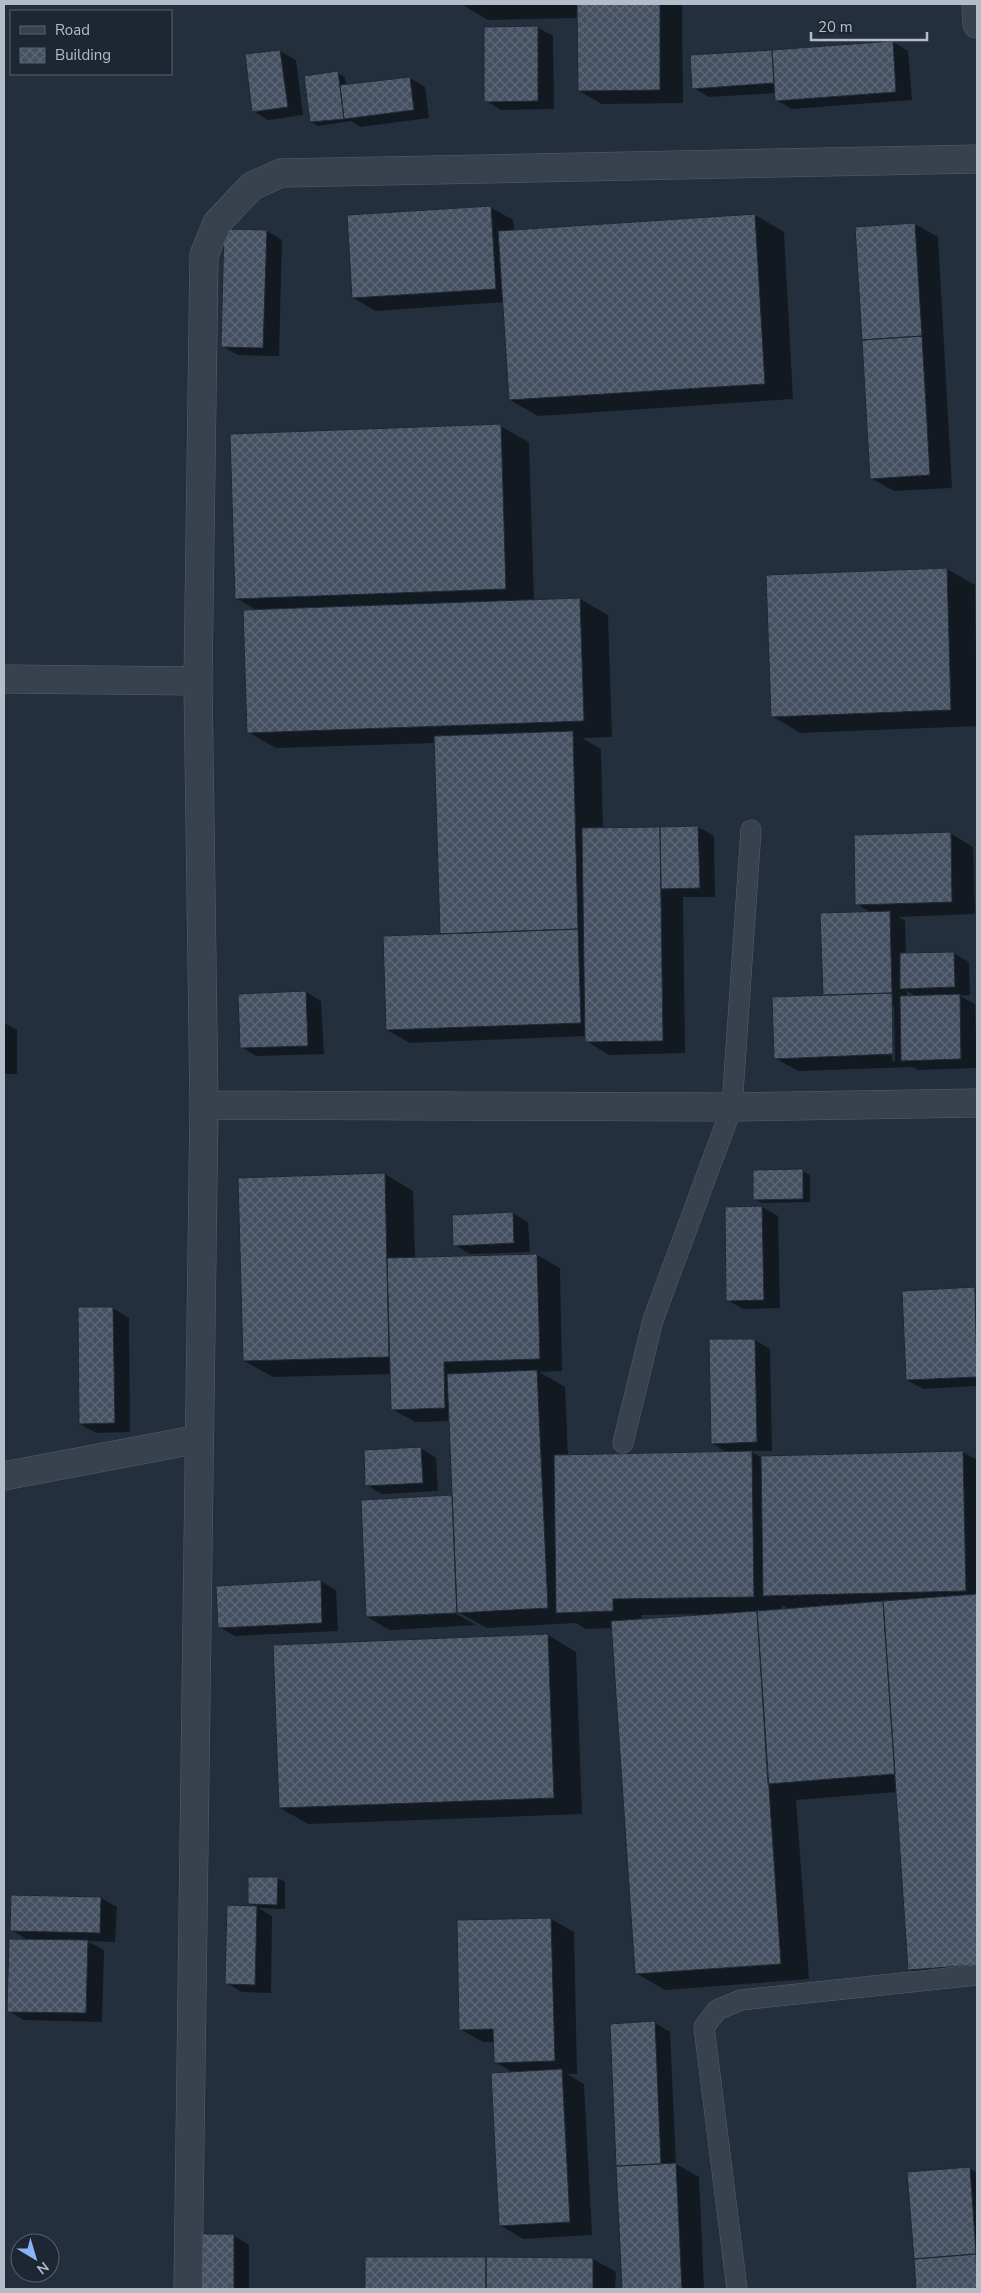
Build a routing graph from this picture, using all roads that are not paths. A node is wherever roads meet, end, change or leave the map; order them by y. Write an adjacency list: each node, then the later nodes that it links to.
1 (976, 4): 2 (street)
2 (977, 24)
3 (977, 159): 5 (street)
4 (4, 679): 5 (street)
5 (198, 681): 8 (street)
6 (751, 830): 9 (lane)
7 (977, 1103): 9 (street)
8 (204, 1105): 9 (street); 10 (street)
9 (732, 1107): 11 (lane)
10 (199, 1439): 12 (street); 14 (street)
11 (623, 1443)
12 (4, 1476)
13 (977, 1975): 15 (lane)
14 (188, 2289)
15 (737, 2289)

